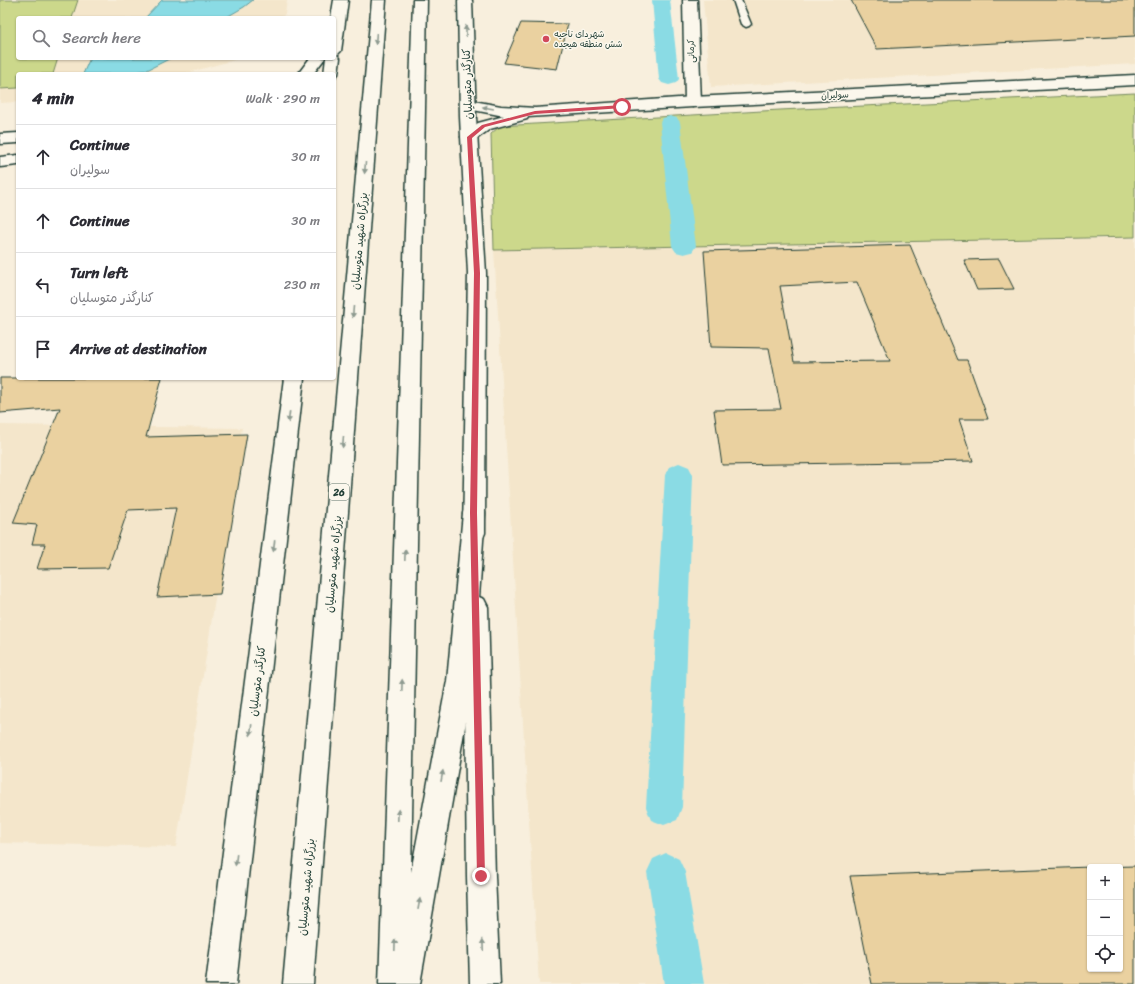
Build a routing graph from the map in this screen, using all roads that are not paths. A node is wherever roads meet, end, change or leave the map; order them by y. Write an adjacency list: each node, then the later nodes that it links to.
1 (341, 0): 8 (main road)
2 (378, 0): 25 (main road, بزرگراه شهید متوسلیان / 26, one-way to 25)
3 (420, 0): 26 (main road, one-way to 3)
4 (465, 0): 15 (main road, کنارگذر متوسلیان, one-way to 4)
5 (690, 0): 14 (main road, کرمانی)
6 (737, 0): 7 (lane)
7 (746, 24)
8 (336, 35)
9 (316, 60): 11 (main road)
10 (333, 60): 12 (main road)
11 (307, 72)
12 (331, 72)
13 (1135, 80): 14 (main road, سولیران)
14 (693, 102): 16 (main road, سولیران)
15 (468, 105): 16 (main road, one-way to 15); 17 (main road, کنارگذر متوسلیان)
16 (535, 112): 17 (main road)
17 (470, 137): 23 (main road, کنارگذر متوسلیان)
18 (16, 138): 19 (main road)
19 (0, 139)
20 (16, 160): 21 (main road)
21 (0, 162)
22 (294, 380): 24 (main road, کنارگذر متوسلیان, one-way to 24)
23 (474, 513): 27 (main road, one-way to 23); 28 (main road, کنارگذر متوسلیان, one-way to 23)
24 (221, 984)
25 (298, 984)
26 (394, 984)
27 (405, 984)
28 (485, 984)

